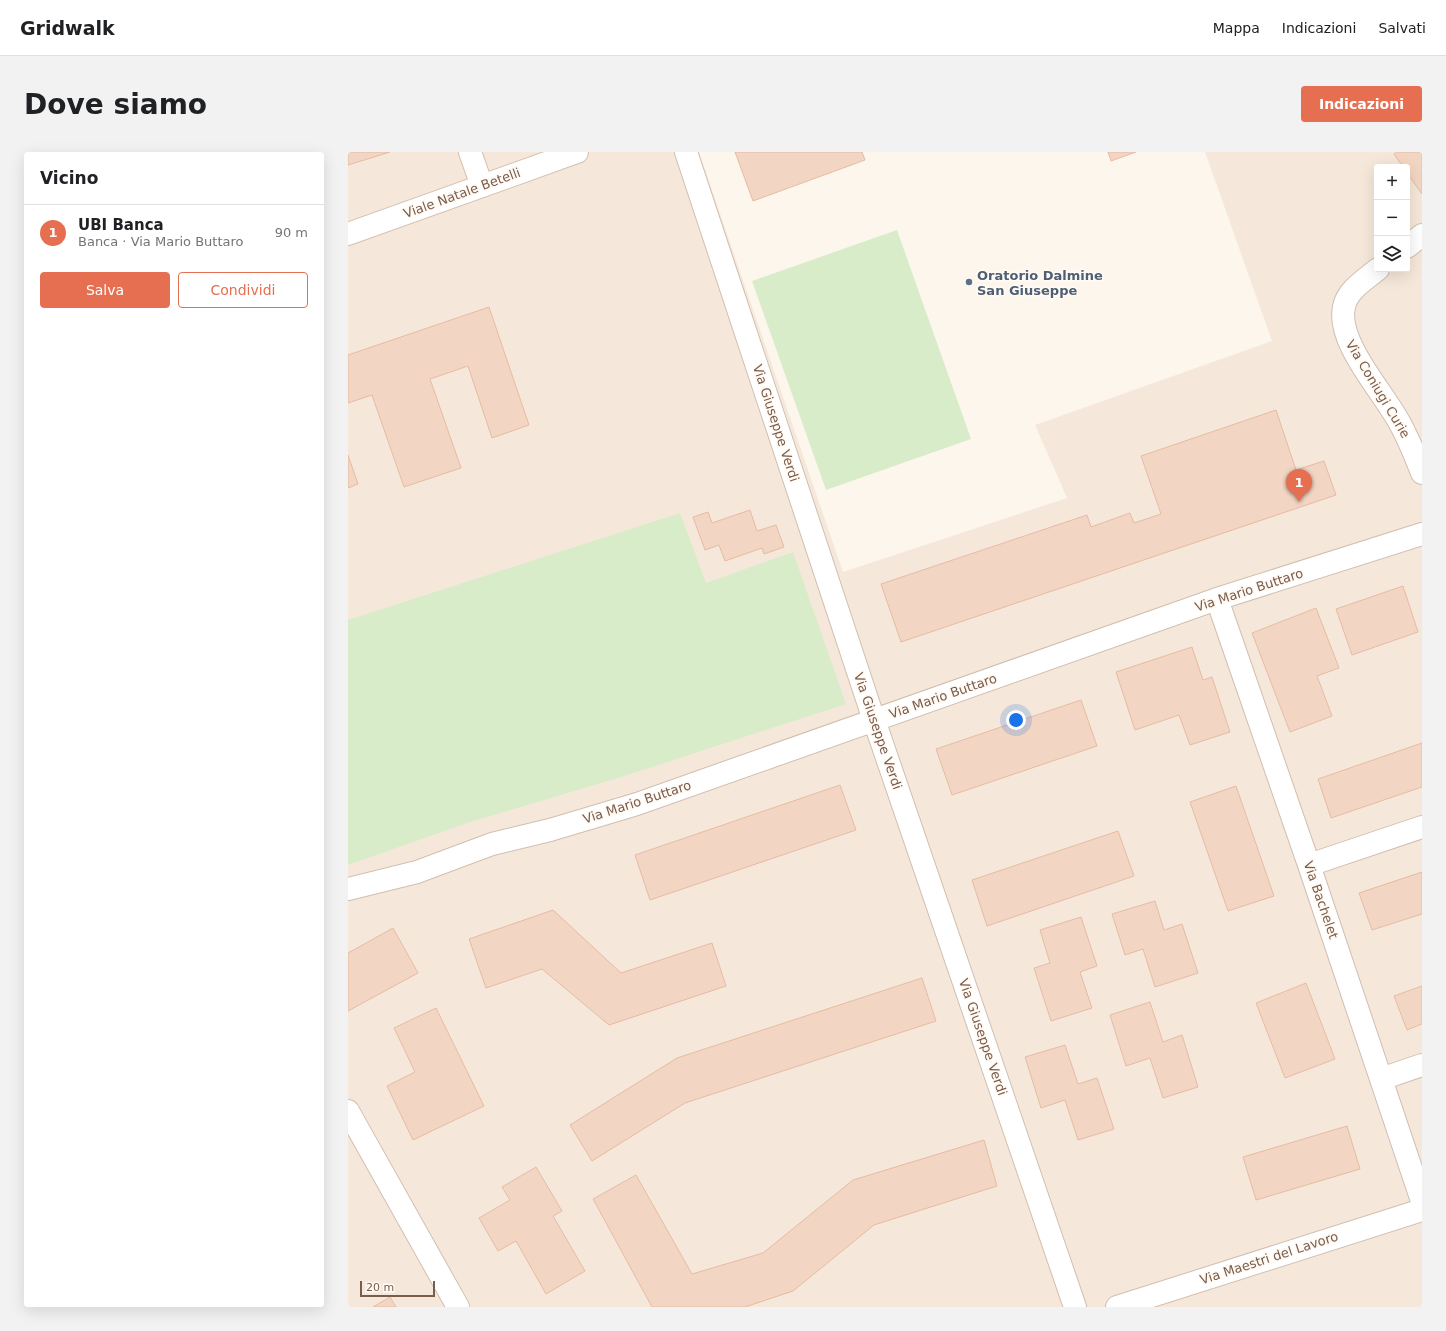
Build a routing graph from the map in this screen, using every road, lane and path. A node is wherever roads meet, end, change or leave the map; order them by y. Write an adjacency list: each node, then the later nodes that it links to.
1 (470, 152): 4 (street)
2 (577, 152): 4 (street, Viale Natale Betelli)
3 (686, 152): 12 (street, Via Giuseppe Verdi)
4 (482, 186): 5 (street, Viale Natale Betelli)
5 (348, 234)
6 (1422, 235): 7 (street)
7 (1410, 245)
8 (1374, 272): 9 (street, Via Coniugi Curie)
9 (1422, 473)
10 (1422, 534): 11 (street, Via Mario Buttaro)
11 (1217, 599): 12 (street, Via Mario Buttaro); 14 (street, Via Bachelet)
12 (874, 720): 15 (street, Via Mario Buttaro); 22 (street, Via Giuseppe Verdi)
13 (1422, 827): 14 (street)
14 (1309, 865): 17 (street, Via Bachelet)
15 (348, 889)
16 (1422, 1065): 17 (street)
17 (1381, 1079): 19 (street, Via Bachelet)
18 (348, 1111): 21 (street)
19 (1422, 1201)
20 (1422, 1210): 23 (street, Via Maestri del Lavoro)
21 (458, 1307)
22 (1075, 1307)
23 (1117, 1307)

